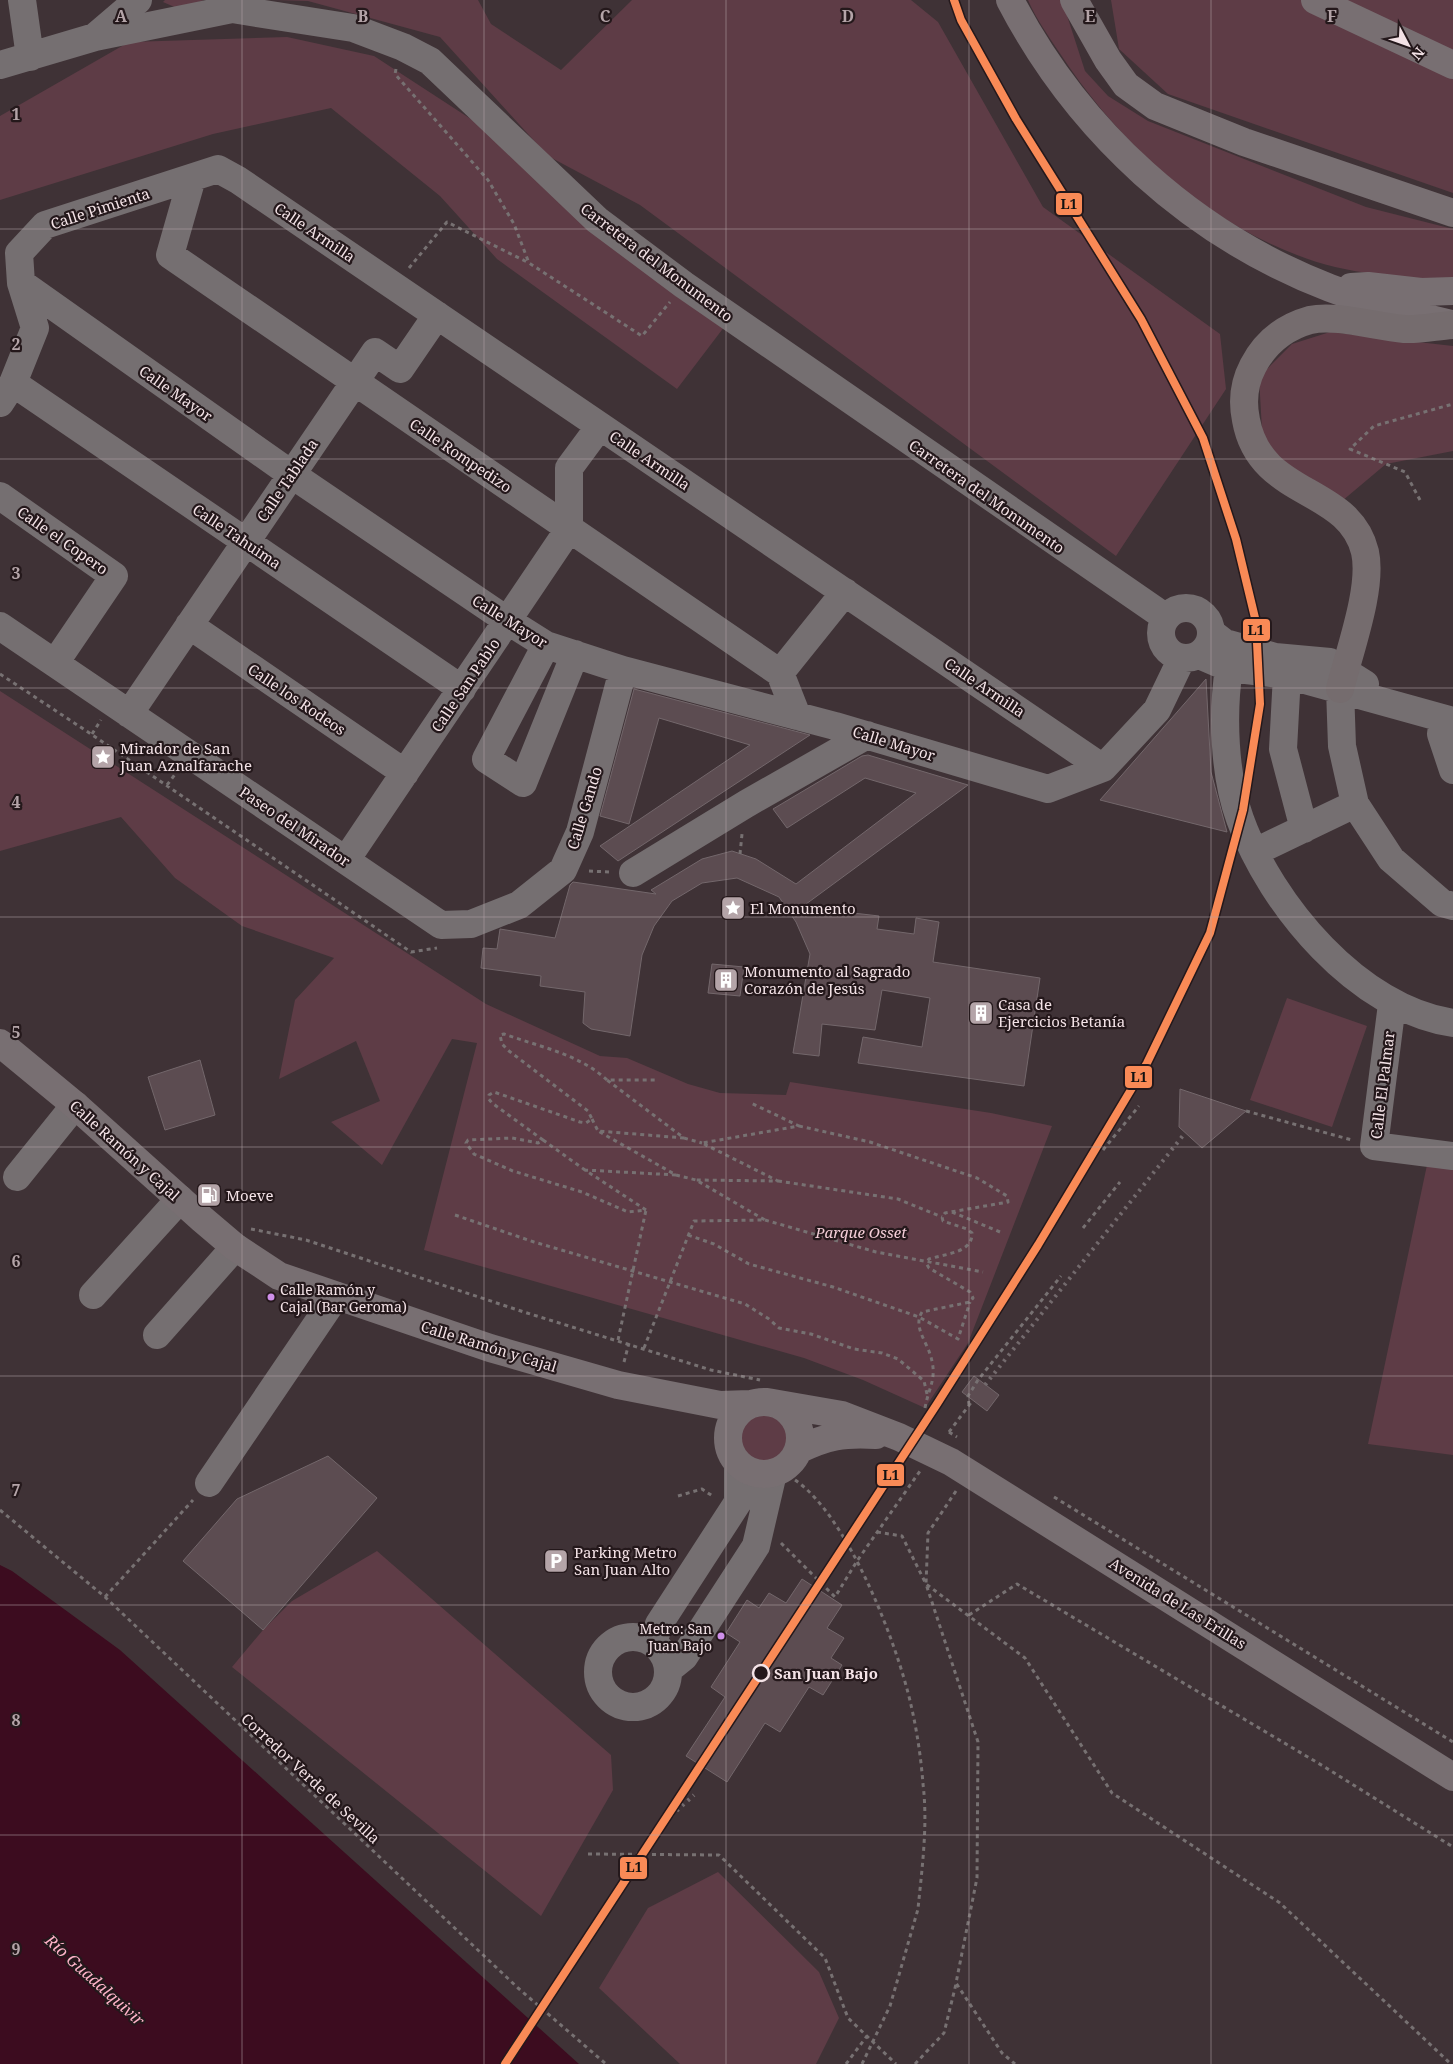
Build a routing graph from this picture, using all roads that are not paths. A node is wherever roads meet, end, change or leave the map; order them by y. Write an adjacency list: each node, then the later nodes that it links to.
1 (22, 0): 11 (street)
2 (138, 0): 10 (street)
3 (145, 0): 8 (street)
4 (1010, 0): 17 (main road)
5 (1074, 0): 9 (main road)
6 (1092, 0): 9 (main road)
7 (1315, 0): 12 (main road)
8 (174, 21): 10 (street, Carretera del Monumento); 29 (street, Carretera del Monumento)
9 (1088, 28): 15 (main road)
10 (95, 37): 11 (street, Carretera del Monumento)
11 (30, 57): 13 (street, Carretera del Monumento)
12 (1453, 64)
13 (0, 65)
14 (192, 178): 16 (street, Calle Pimienta); 19 (street, Calle Armilla); 21 (street, Calle Rompedizo)
15 (1453, 213)
16 (21, 283): 22 (street); 24 (street, Calle Mayor)
17 (1330, 288): 18 (main road); 20 (main road)
18 (1453, 291)
19 (437, 315): 21 (street, Calle Tablada); 23 (street, Calle Armilla)
20 (1453, 325): 41 (highway)
21 (354, 383): 24 (street, Calle Tablada); 26 (street, Calle Rompedizo)
22 (7, 393): 27 (street, Calle Tahuima)
23 (600, 426): 26 (street); 28 (street, Calle Armilla)
24 (291, 474): 27 (street, Calle Tablada); 30 (street, Calle Mayor)
25 (0, 496): 36 (street, Calle el Copero)
26 (570, 529): 30 (street, Calle San Pablo); 39 (street, Calle Rompedizo)
27 (245, 542): 31 (street, Calle Tablada); 42 (street, Calle Tahuima)
28 (844, 592): 39 (street); 47 (street, Calle Armilla)
29 (1165, 617): 34 (street); 34 (street)
30 (508, 621): 33 (street, Calle Mayor); 42 (street, Calle San Pablo)
31 (189, 625): 43 (street, Calle Tablada); 49 (street, Calle los Rodeos)
32 (0, 626): 36 (street, Paseo del Mirador)
33 (546, 645): 35 (street, Calle Mayor); 35 (street)
34 (1197, 648): 37 (street); 41 (street); 47 (street)
35 (575, 654): 38 (street, Calle Mayor)
36 (55, 663): 43 (street, Paseo del Mirador)
37 (1229, 668): 40 (street); 52 (street)
38 (623, 670): 44 (street, Calle Mayor); 56 (street, Calle Gando)
39 (780, 673): 44 (street)
40 (1287, 675): 41 (street); 51 (street)
41 (1342, 680): 45 (street); 50 (street)
42 (462, 689): 49 (street, Calle San Pablo)
43 (116, 716): 53 (street, Paseo del Mirador)
44 (797, 716): 46 (street, Calle Mayor)
45 (1448, 720): 48 (street)
46 (867, 735): 47 (street, Calle Mayor); 54 (street)
47 (1103, 768)
48 (1453, 770)
49 (405, 773): 53 (street, Calle San Pablo)
50 (1354, 804): 51 (street); 55 (street)
51 (1304, 829): 52 (street)
52 (1255, 852): 57 (street)
53 (346, 860): 56 (street, Paseo del Mirador)
54 (633, 873)
55 (1453, 906)
56 (444, 936)
57 (1392, 1004): 58 (street); 61 (street, Calle El Palmar)
58 (1453, 1023)
59 (0, 1043): 60 (main road, Calle Ramón y Cajal)
60 (75, 1105): 62 (street); 63 (main road, Calle Ramón y Cajal)
61 (1453, 1156)
62 (17, 1177)
63 (180, 1199): 64 (main road, Calle Ramón y Cajal); 65 (street)
64 (242, 1238): 66 (main road, Calle Ramón y Cajal); 67 (street)
65 (93, 1295)
66 (336, 1296): 68 (main road, Calle Ramón y Cajal); 73 (street)
67 (157, 1335)
68 (618, 1385): 69 (main road, Calle Ramón y Cajal); 72 (main road, Calle Ramón y Cajal)
69 (761, 1396): 70 (main road, Avenida de Las Erillas); 71 (main road); 72 (main road)
70 (899, 1437): 71 (main road, Avenida de Las Erillas); 74 (main road, Avenida de Las Erillas)
71 (798, 1450): 72 (main road)
72 (756, 1467): 72 (street)
73 (209, 1482)
74 (1453, 1777)

